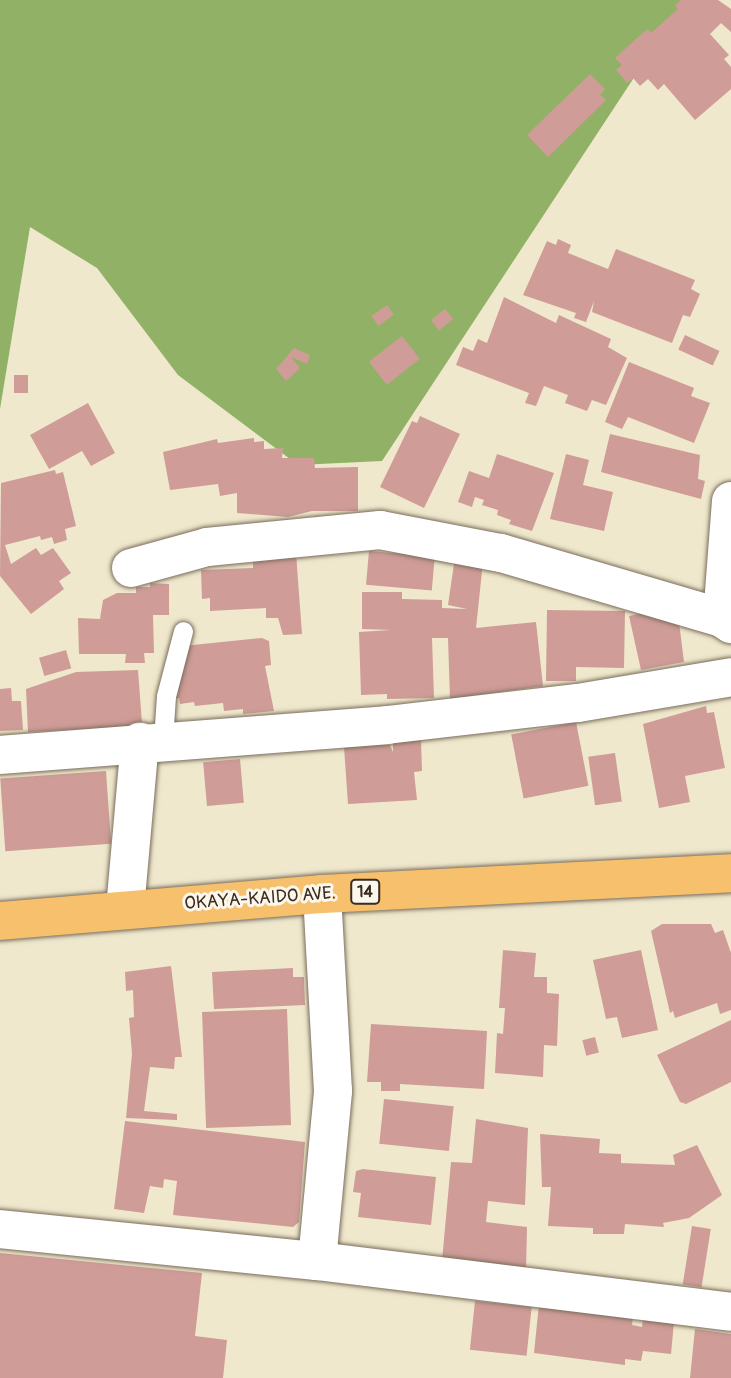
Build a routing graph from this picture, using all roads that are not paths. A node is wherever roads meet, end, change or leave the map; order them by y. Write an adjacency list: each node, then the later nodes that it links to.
1 (731, 501): 3 (street)
2 (131, 568): 3 (street)
3 (726, 621)
4 (183, 631): 6 (lane)
5 (731, 677): 6 (street)
6 (152, 741): 7 (street); 10 (street)
7 (0, 755)
8 (731, 873): 9 (main road, OKAYA-KAIDO AVE. / 14)
9 (322, 894): 10 (main road, OKAYA-KAIDO AVE. / 14); 13 (street)
10 (125, 909): 11 (main road, OKAYA-KAIDO AVE. / 14)
11 (0, 920)
12 (0, 1229): 13 (street)
13 (317, 1261): 14 (street)
14 (731, 1312)

